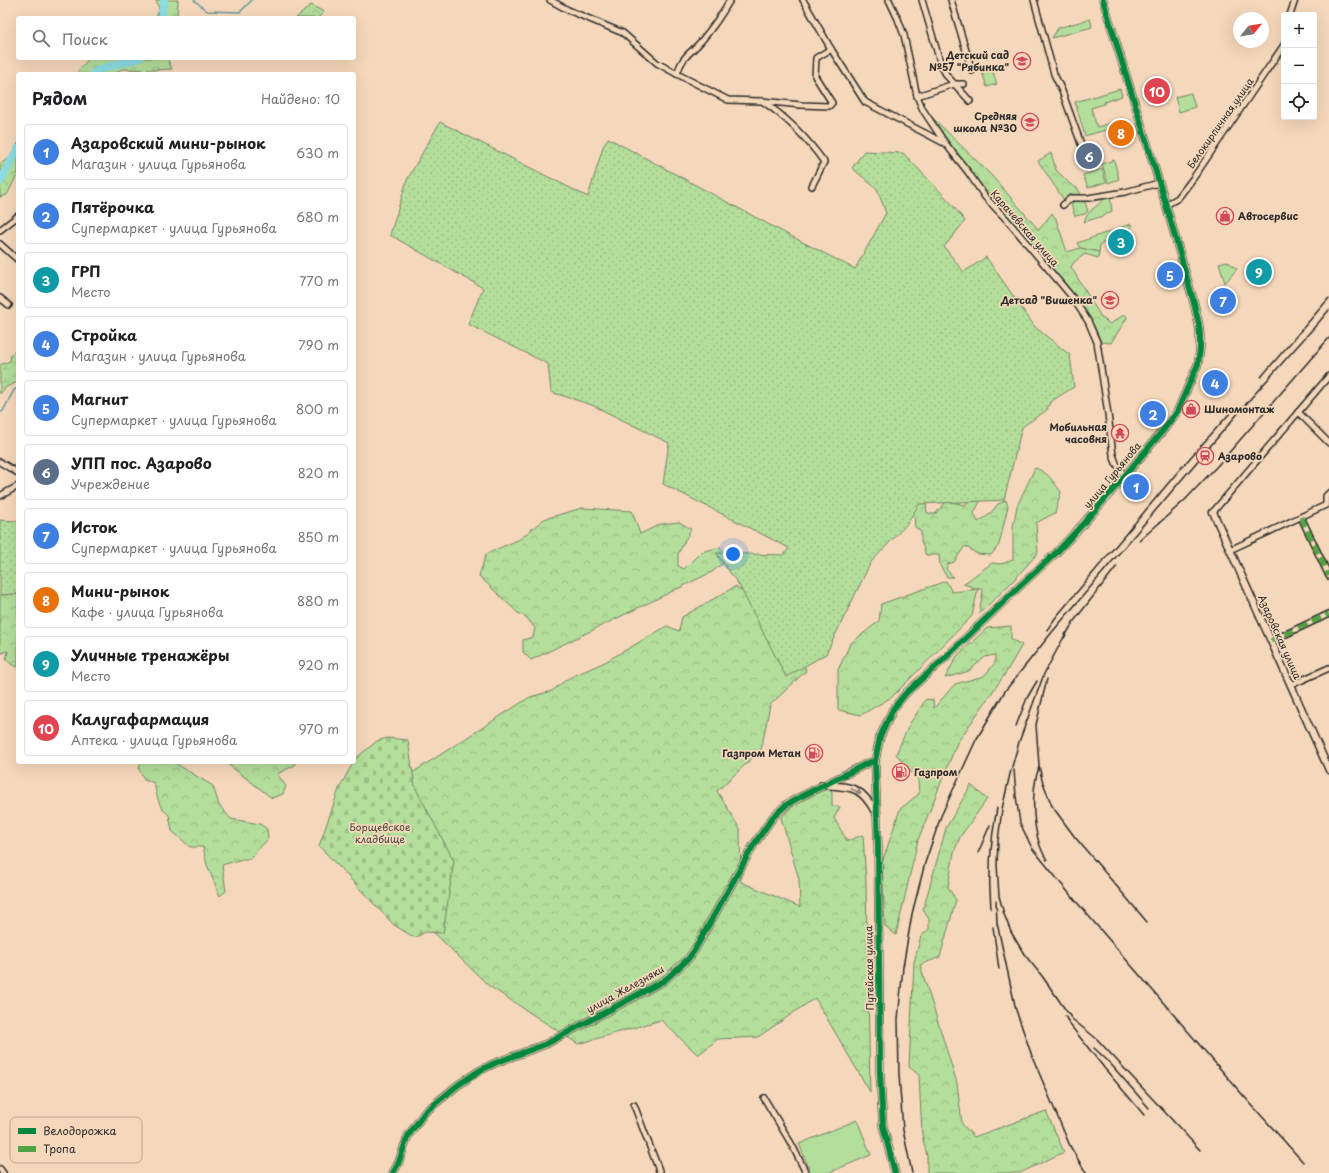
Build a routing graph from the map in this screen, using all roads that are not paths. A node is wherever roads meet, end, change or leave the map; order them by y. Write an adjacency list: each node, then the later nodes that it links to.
1 (550, 0): 14 (street)
2 (730, 0): 14 (street)
3 (803, 0): 12 (street)
4 (889, 0): 17 (street, Карачевская улица)
5 (922, 0): 15 (street)
6 (951, 0): 13 (street)
7 (1034, 0): 21 (street)
8 (1103, 0): 22 (street, улица Гурьянова)
9 (1295, 0): 10 (street)
10 (1291, 12)
11 (1283, 48): 25 (street, Белокирпичная улица)
12 (831, 49): 18 (street); 20 (street)
13 (972, 71)
14 (677, 74): 18 (street)
15 (954, 84): 16 (street); 17 (street); 19 (street)
16 (964, 84)
17 (918, 96): 20 (street, Карачевская улица)
18 (761, 101): 23 (street)
19 (970, 101)
20 (945, 143): 37 (street, Карачевская улица)
21 (1081, 144)
22 (1159, 183): 24 (street); 25 (street, улица Гурьянова)
23 (812, 186)
24 (1063, 204)
25 (1166, 205): 37 (street, улица Гурьянова)
26 (16, 218): 27 (street)
27 (0, 230)
28 (0, 244): 29 (street)
29 (16, 258)
30 (0, 298): 31 (street)
31 (9, 305)
32 (1329, 376): 33 (street)
33 (1298, 412): 34 (street); 42 (street)
34 (1329, 443)
35 (0, 462): 36 (street)
36 (16, 472)
37 (1124, 476): 50 (street, улица Гурьянова)
38 (16, 487): 40 (street)
39 (1329, 493): 41 (street)
40 (0, 496)
41 (1328, 506): 43 (street)
42 (1213, 512): 44 (street, Азаровская улица)
43 (1301, 517): 44 (street); 45 (street)
44 (1230, 550): 47 (street, Азаровская улица)
45 (1329, 576)
46 (1329, 614): 47 (street)
47 (1271, 641): 49 (street, Азаровская улица)
48 (1329, 668): 49 (street)
49 (1291, 685): 51 (street, Азаровская улица)
50 (875, 761): 52 (street, улица Железняки); 53 (street, Путейская улица)
51 (1329, 770)
52 (822, 784): 53 (street, one-way to 53); 58 (street, улица Железняки)
53 (877, 816): 61 (street, Путейская улица)
54 (764, 1098): 60 (street)
55 (634, 1104): 59 (street)
56 (0, 1169): 57 (street)
57 (3, 1173)
58 (393, 1173)
59 (660, 1173)
60 (806, 1173)
61 (895, 1173)

